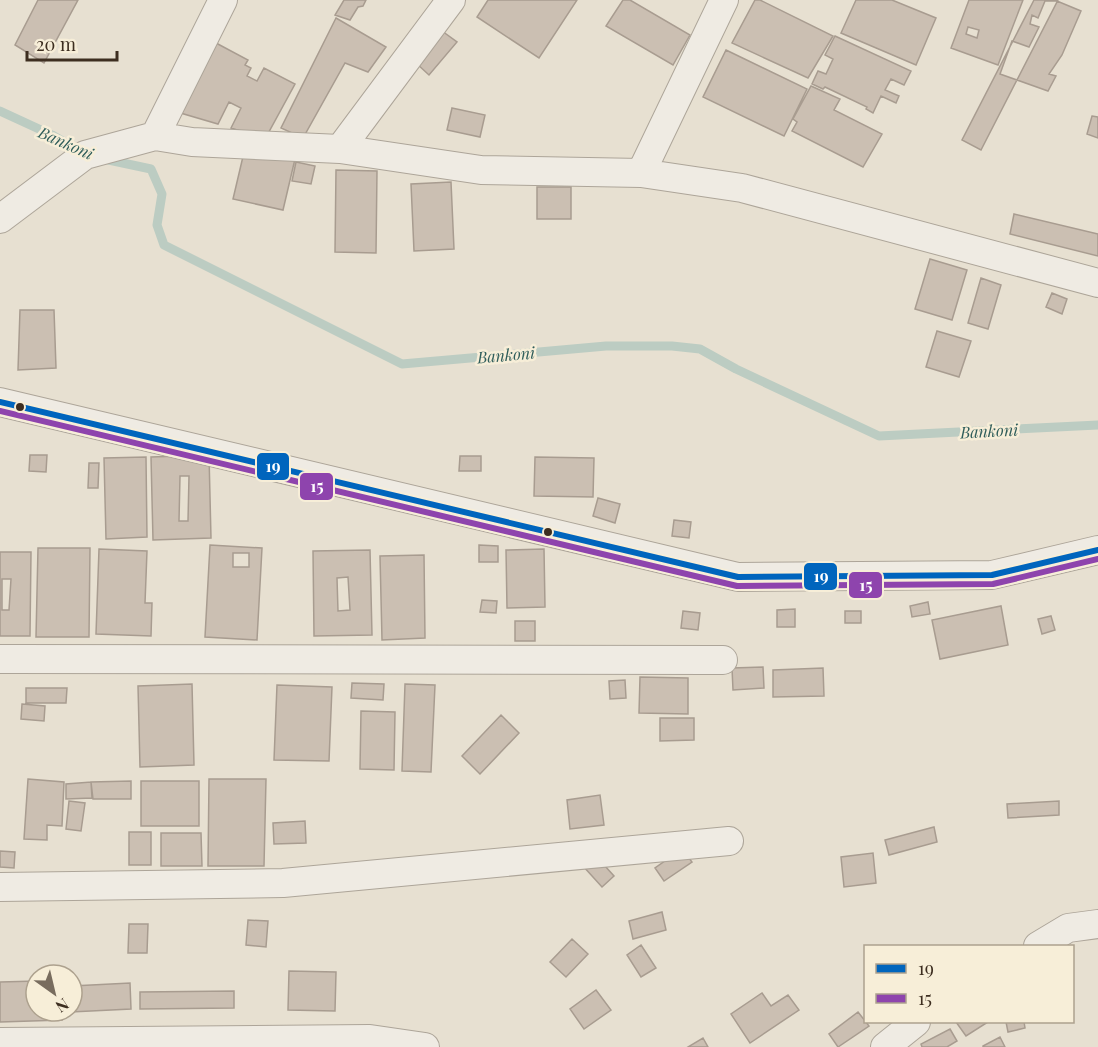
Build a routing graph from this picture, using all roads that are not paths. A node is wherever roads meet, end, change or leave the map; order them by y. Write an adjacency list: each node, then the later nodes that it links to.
1 (223, 0): 4 (street)
2 (451, 0): 5 (street)
3 (724, 0): 6 (street)
4 (155, 136): 5 (street); 7 (street)
5 (340, 149): 6 (street)
6 (641, 173): 8 (street)
7 (0, 219)
8 (1098, 283)
9 (0, 402): 10 (street)
10 (1098, 550)
11 (0, 659): 12 (street)
12 (723, 660)
13 (729, 842): 14 (street)
14 (0, 887)
15 (1098, 924): 16 (street)
16 (1040, 945)
17 (915, 1023): 22 (street)
18 (0, 1042): 19 (street)
19 (284, 1043): 20 (street)
20 (367, 1043): 21 (street)
21 (425, 1047)
22 (885, 1047)

